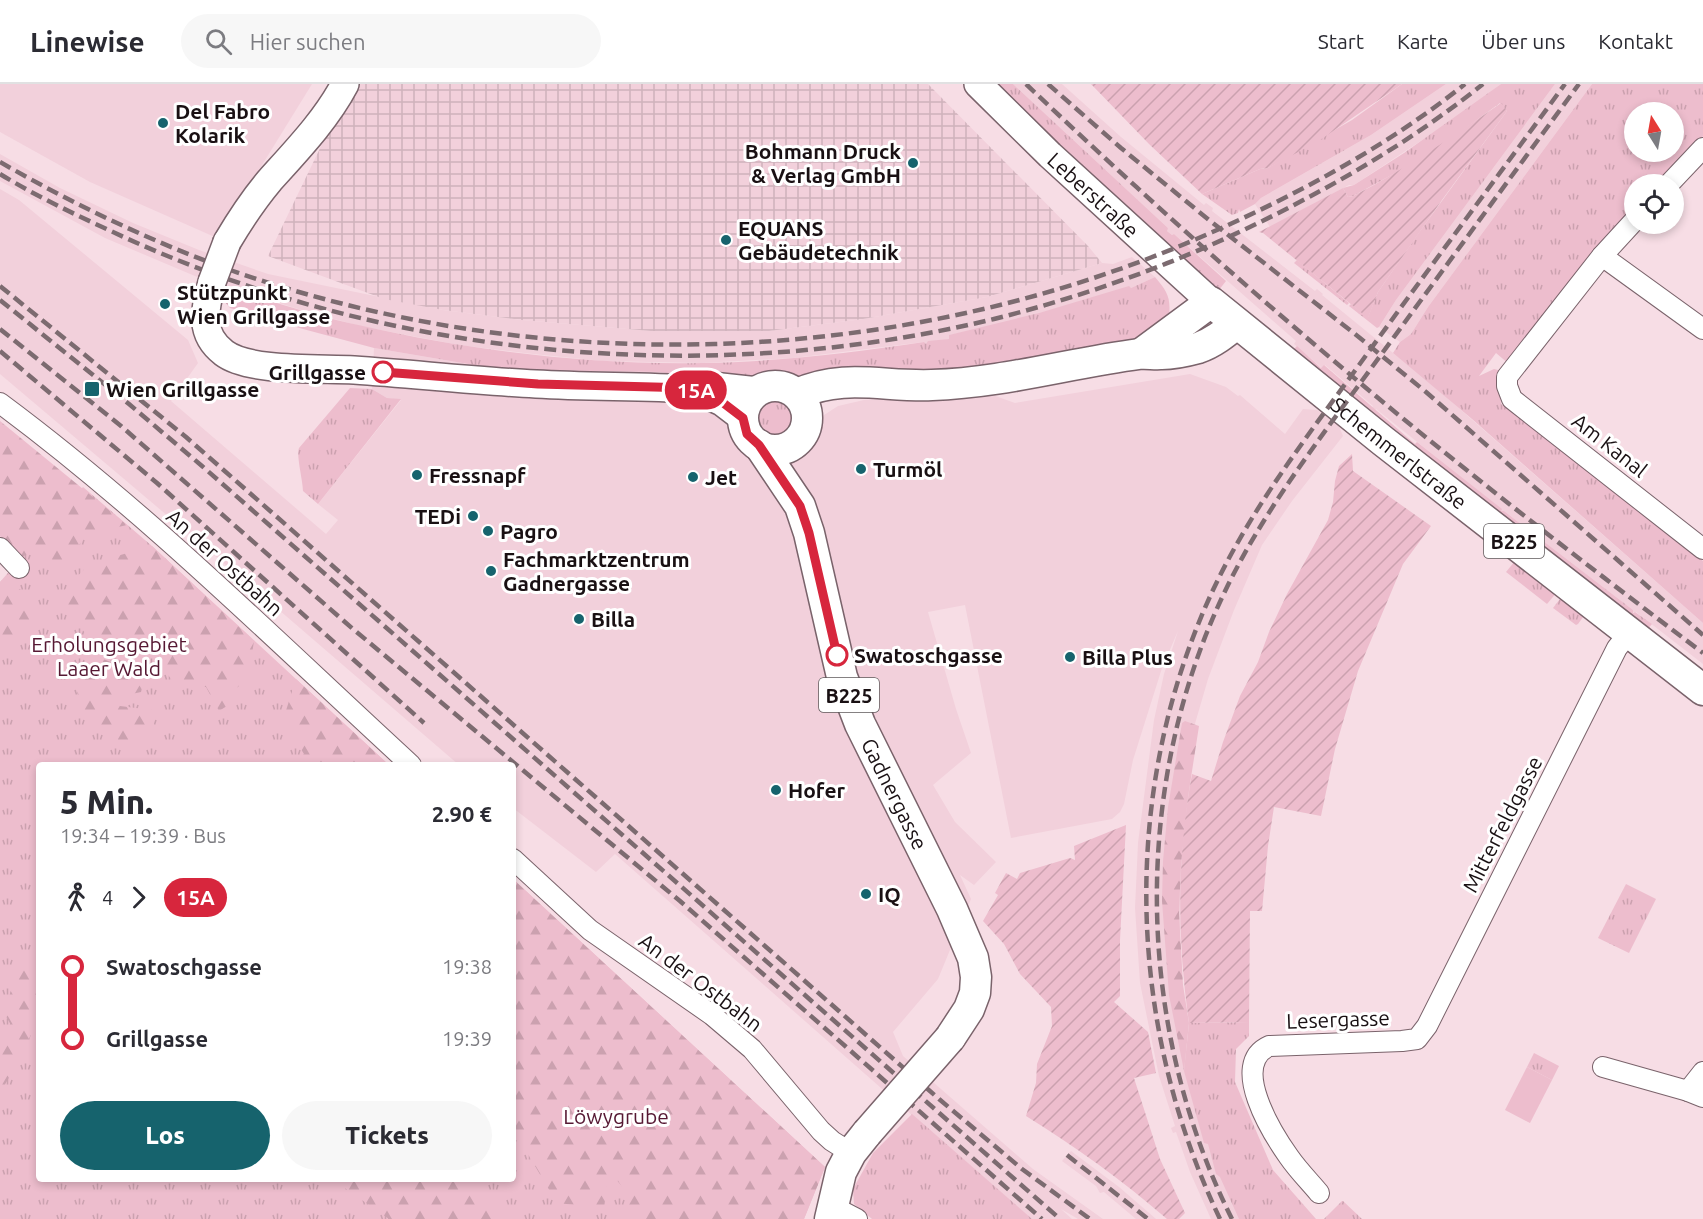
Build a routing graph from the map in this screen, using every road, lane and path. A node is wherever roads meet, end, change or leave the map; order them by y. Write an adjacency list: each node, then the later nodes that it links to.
1 (345, 84): 11 (main road, bridge)
2 (978, 84): 7 (main road, Leberstraße)
3 (1703, 148): 4 (street)
4 (1678, 174)
5 (1624, 232): 6 (street)
6 (1602, 256): 9 (street); 20 (street, Am Kanal)
7 (1211, 302): 8 (main road, Schemmerlstraße / B225); 10 (main road)
8 (1236, 324): 10 (main road); 22 (main road, Schemmerlstraße / B225)
9 (1703, 329)
10 (1142, 353): 14 (main road)
11 (692, 388): 12 (main road); 15 (main road)
12 (758, 391): 14 (main road); 15 (main road)
13 (0, 403): 24 (street, An der Ostbahn)
14 (802, 405): 16 (main road)
15 (743, 418): 17 (main road, B225)
16 (795, 443): 17 (main road); 18 (main road, Gadnergasse / B225)
17 (759, 445): 18 (main road, Gadnergasse / B225)
18 (800, 506): 30 (main road, Gadnergasse / B225, bridge)
19 (0, 549): 21 (street)
20 (1703, 549)
21 (19, 568)
22 (1630, 632): 23 (main road, Schemmerlstraße / B225); 26 (street, Mitterfeldgasse)
23 (1703, 690)
24 (408, 762)
25 (516, 862): 30 (street, An der Ostbahn)
26 (1417, 1039): 31 (street, Lesergasse)
27 (1603, 1067): 29 (street)
28 (1703, 1072): 29 (street)
29 (1696, 1094)
30 (859, 1143): 32 (main road, B225)
31 (1319, 1193)
32 (840, 1215)

